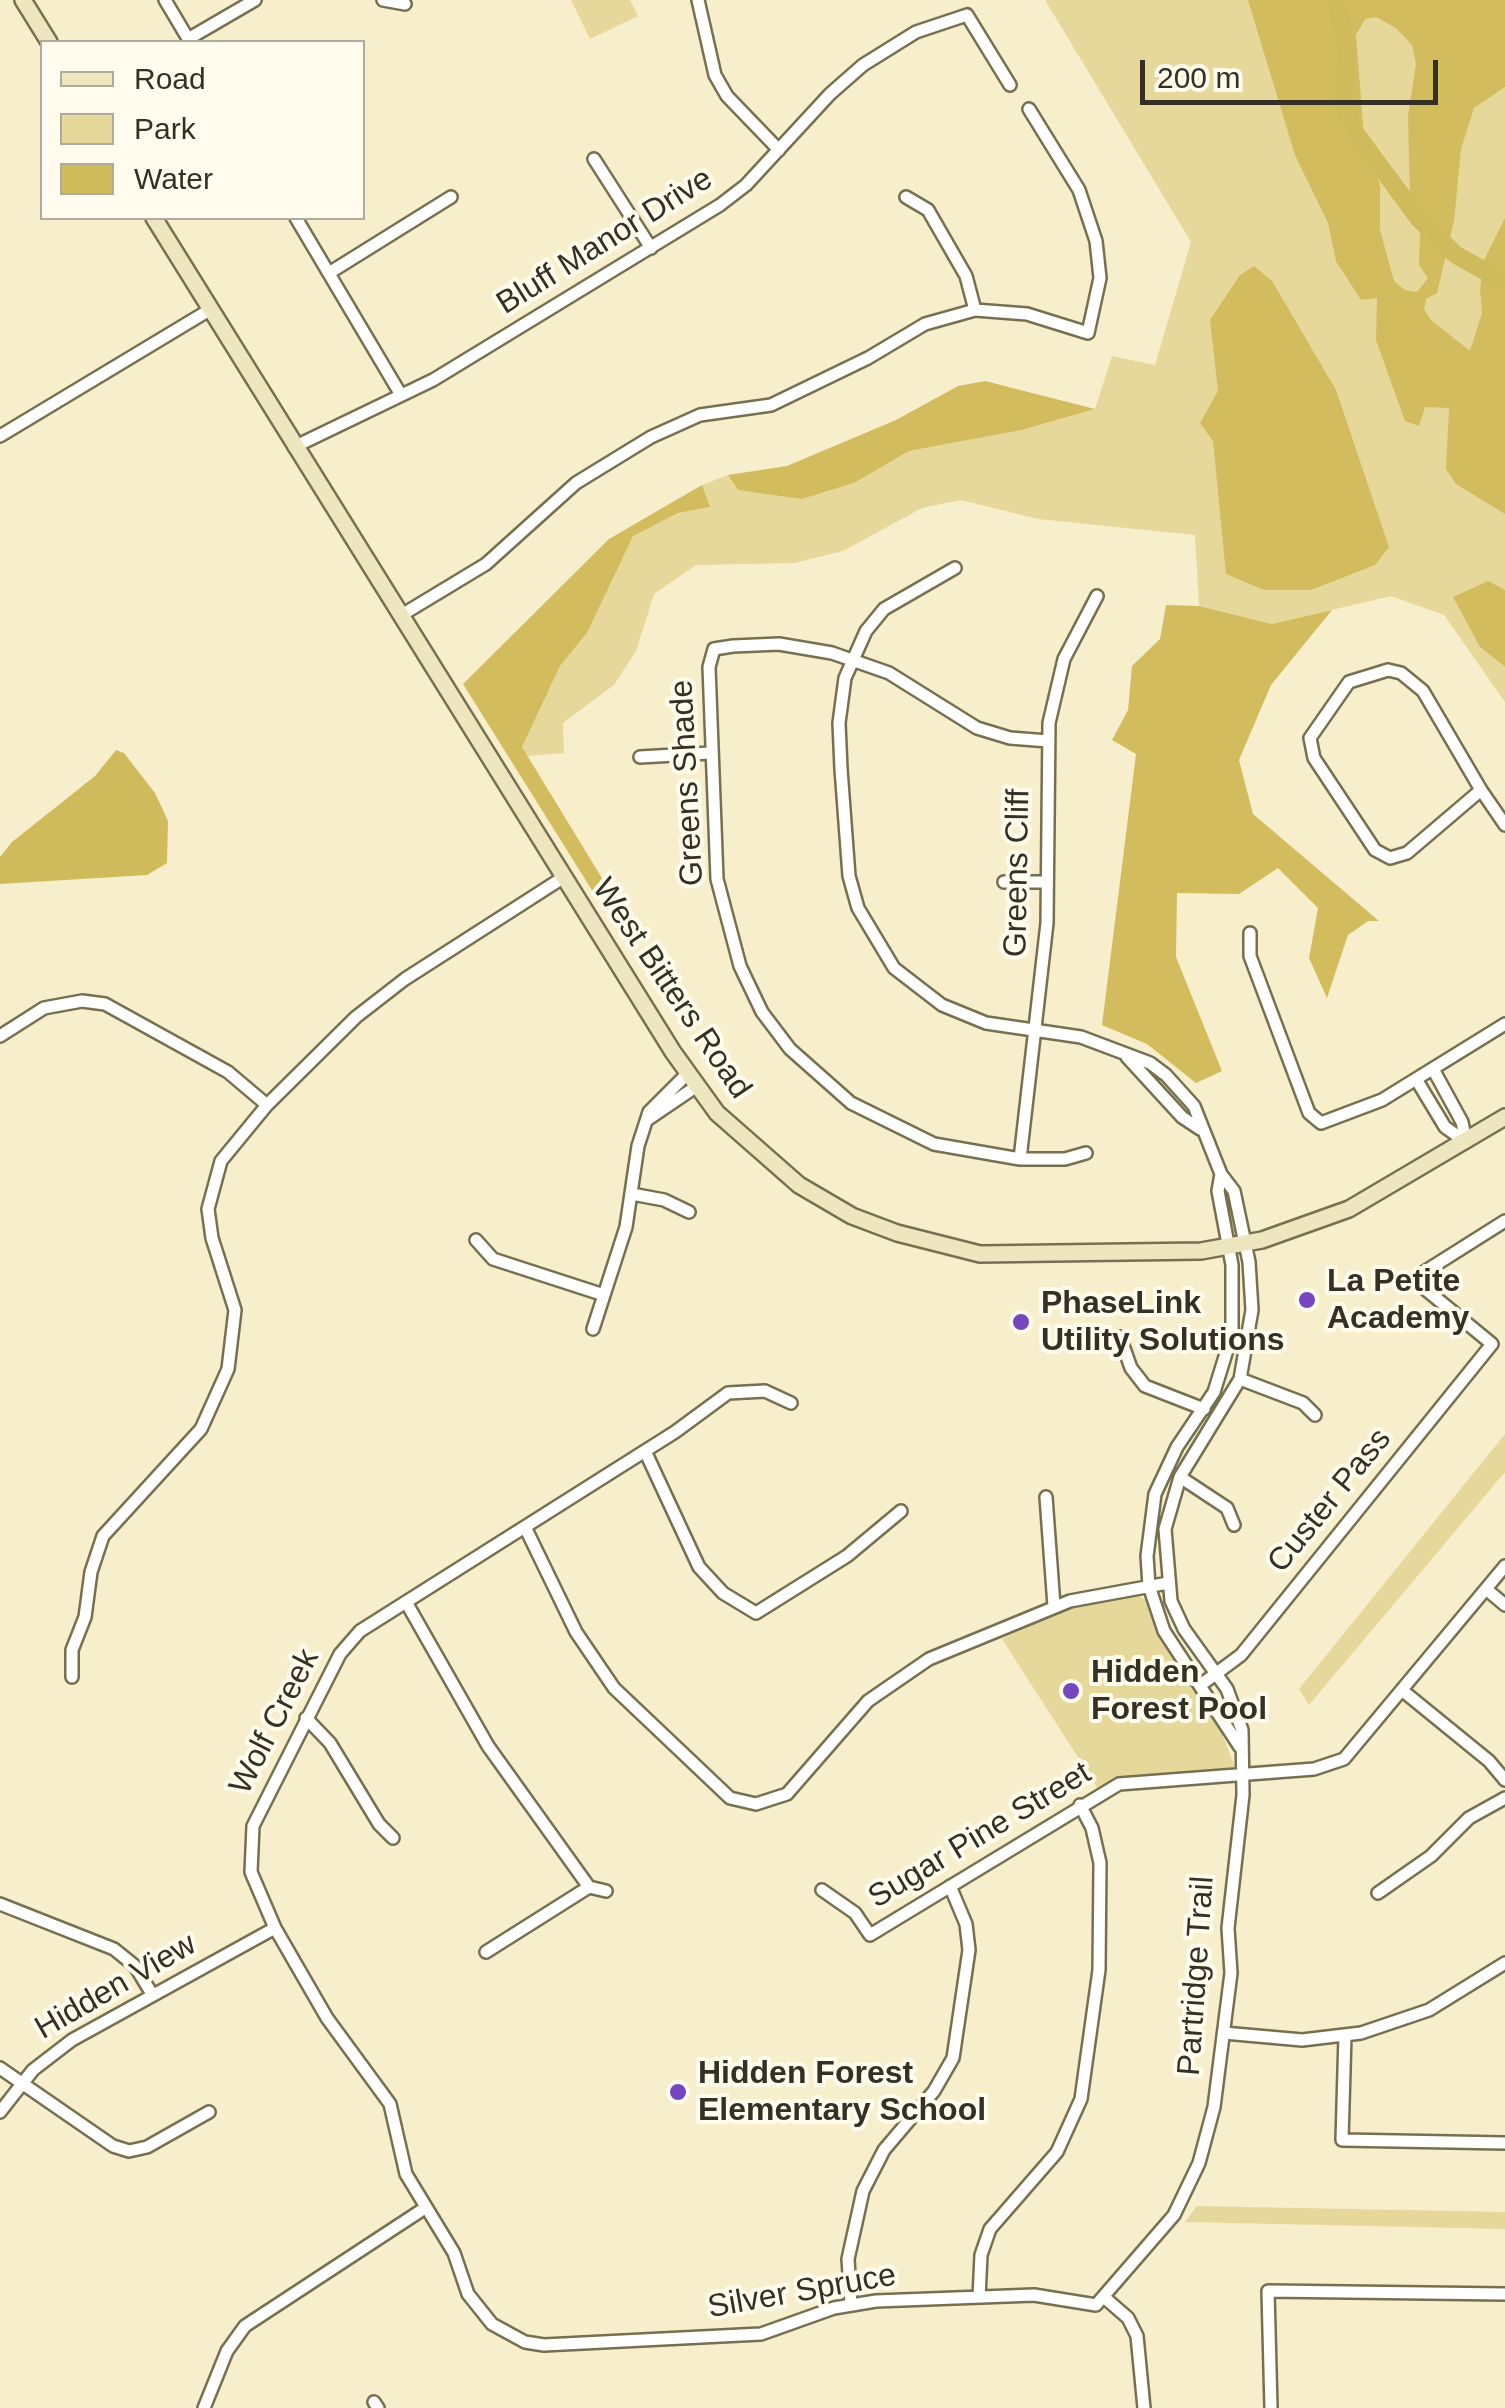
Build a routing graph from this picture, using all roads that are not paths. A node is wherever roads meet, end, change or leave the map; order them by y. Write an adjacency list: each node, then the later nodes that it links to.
1 (24, 0): 7 (main road)
2 (164, 0): 8 (street)
3 (255, 0): 9 (street)
4 (383, 0): 6 (street)
5 (698, 0): 12 (street)
6 (405, 4)
7 (48, 40)
8 (188, 40)
9 (191, 40)
10 (1010, 85): 12 (street, Bluff Manor Drive)
11 (1029, 109): 21 (street)
12 (778, 150): 18 (street, Bluff Manor Drive)
13 (594, 159): 18 (street)
14 (452, 197): 19 (street)
15 (906, 197): 21 (street)
16 (155, 220): 20 (main road, West Bitters Road)
17 (297, 220): 19 (street)
18 (650, 248): 22 (street, Bluff Manor Drive)
19 (329, 273): 22 (street)
20 (211, 309): 23 (street); 24 (main road, West Bitters Road)
21 (975, 310): 27 (street)
22 (402, 395): 24 (street, Bluff Manor Drive)
23 (0, 436)
24 (294, 447): 27 (main road, West Bitters Road)
25 (955, 568): 28 (street)
26 (1098, 596): 29 (street, Greens Cliff)
27 (400, 616): 34 (main road, West Bitters Road)
28 (852, 658): 29 (street); 30 (street, Greens Shade); 39 (street)
29 (1048, 741): 36 (street, Greens Cliff)
30 (710, 753): 31 (street); 52 (street, Greens Shade)
31 (640, 758)
32 (1480, 790): 32 (street); 33 (street)
33 (1505, 824)
34 (564, 877): 44 (main road, West Bitters Road); 47 (street)
35 (1004, 882): 36 (street)
36 (1048, 882): 39 (street, Greens Cliff)
37 (1250, 932): 43 (street)
38 (1505, 1024): 42 (street)
39 (1036, 1029): 41 (street); 52 (street, Greens Cliff)
40 (0, 1036): 47 (street)
41 (1127, 1056): 45 (street); 46 (street)
42 (1432, 1069): 43 (street); 50 (street)
43 (1416, 1079): 50 (street)
44 (692, 1080): 53 (street); 57 (main road, West Bitters Road)
45 (1172, 1082): 46 (street); 49 (street)
46 (1160, 1094): 49 (street)
47 (268, 1105): 81 (street)
48 (1505, 1118): 50 (main road, West Bitters Road)
49 (1200, 1129): 57 (street)
50 (1466, 1142): 57 (main road, West Bitters Road)
51 (1086, 1153): 52 (street, Greens Shade)
52 (1020, 1159)
53 (632, 1194): 54 (street); 58 (street)
54 (690, 1212)
55 (1505, 1222): 80 (street, Custer Pass)
56 (476, 1240): 58 (street)
57 (1237, 1245): 61 (street, Partridge Trail); 63 (street, Partridge Trail)
58 (604, 1295): 59 (street)
59 (593, 1329)
60 (1120, 1337): 63 (street)
61 (1240, 1379): 64 (street); 67 (street, Partridge Trail)
62 (791, 1402): 66 (street, Wolf Creek)
63 (1204, 1409): 65 (street, Partridge Trail)
64 (1315, 1415)
65 (1176, 1446): 67 (street); 75 (street, Partridge Trail)
66 (645, 1452): 70 (street); 72 (street, Wolf Creek)
67 (1191, 1456): 68 (street, Partridge Trail)
68 (1180, 1477): 71 (street); 74 (street, Partridge Trail)
69 (1046, 1497): 79 (street)
70 (901, 1510)
71 (1234, 1525)
72 (525, 1526): 77 (street, Wolf Creek); 79 (street)
73 (1505, 1566): 76 (street, Sugar Pine Street)
74 (1168, 1583): 75 (street); 80 (street, Partridge Trail)
75 (1149, 1586): 79 (street); 82 (street, Partridge Trail)
76 (1486, 1589): 78 (street); 83 (street, Sugar Pine Street)
77 (406, 1602): 84 (street, Wolf Creek); 92 (street)
78 (1505, 1605)
79 (1054, 1606)
80 (1215, 1674): 82 (street, Custer Pass); 85 (street, Partridge Trail)
81 (72, 1677)
82 (1202, 1684): 85 (street, Partridge Trail)
83 (1403, 1691): 86 (street, Sugar Pine Street); 87 (street)
84 (306, 1718): 90 (street); 97 (street, Wolf Creek)
85 (1240, 1746): 86 (street, Partridge Trail)
86 (1244, 1774): 89 (street, Sugar Pine Street); 101 (street, Partridge Trail)
87 (1505, 1780)
88 (1505, 1798): 95 (street)
89 (1080, 1805): 91 (street, Sugar Pine Street); 110 (street)
90 (394, 1838)
91 (950, 1886): 93 (street, Sugar Pine Street); 112 (street)
92 (589, 1887): 94 (street); 98 (street)
93 (822, 1890)
94 (606, 1891)
95 (1378, 1892)
96 (0, 1904): 100 (street)
97 (275, 1928): 100 (street, Hidden View); 108 (street, Wolf Creek)
98 (486, 1952)
99 (1505, 1963): 102 (street)
100 (152, 1994): 104 (street, Hidden View)
101 (1224, 2033): 102 (street); 111 (street, Partridge Trail)
102 (1345, 2035): 107 (street)
103 (0, 2068): 104 (street)
104 (21, 2084): 105 (street, Hidden View); 106 (street)
105 (0, 2112)
106 (209, 2112)
107 (1505, 2143)
108 (425, 2208): 113 (street, Wolf Creek); 114 (street)
109 (1505, 2294): 116 (street)
110 (979, 2297): 111 (street, Silver Spruce); 112 (street, Silver Spruce)
111 (1105, 2298): 115 (street)
112 (850, 2304): 113 (street, Silver Spruce)
113 (508, 2334)
114 (204, 2408)
115 (1144, 2408)
116 (1271, 2408)

